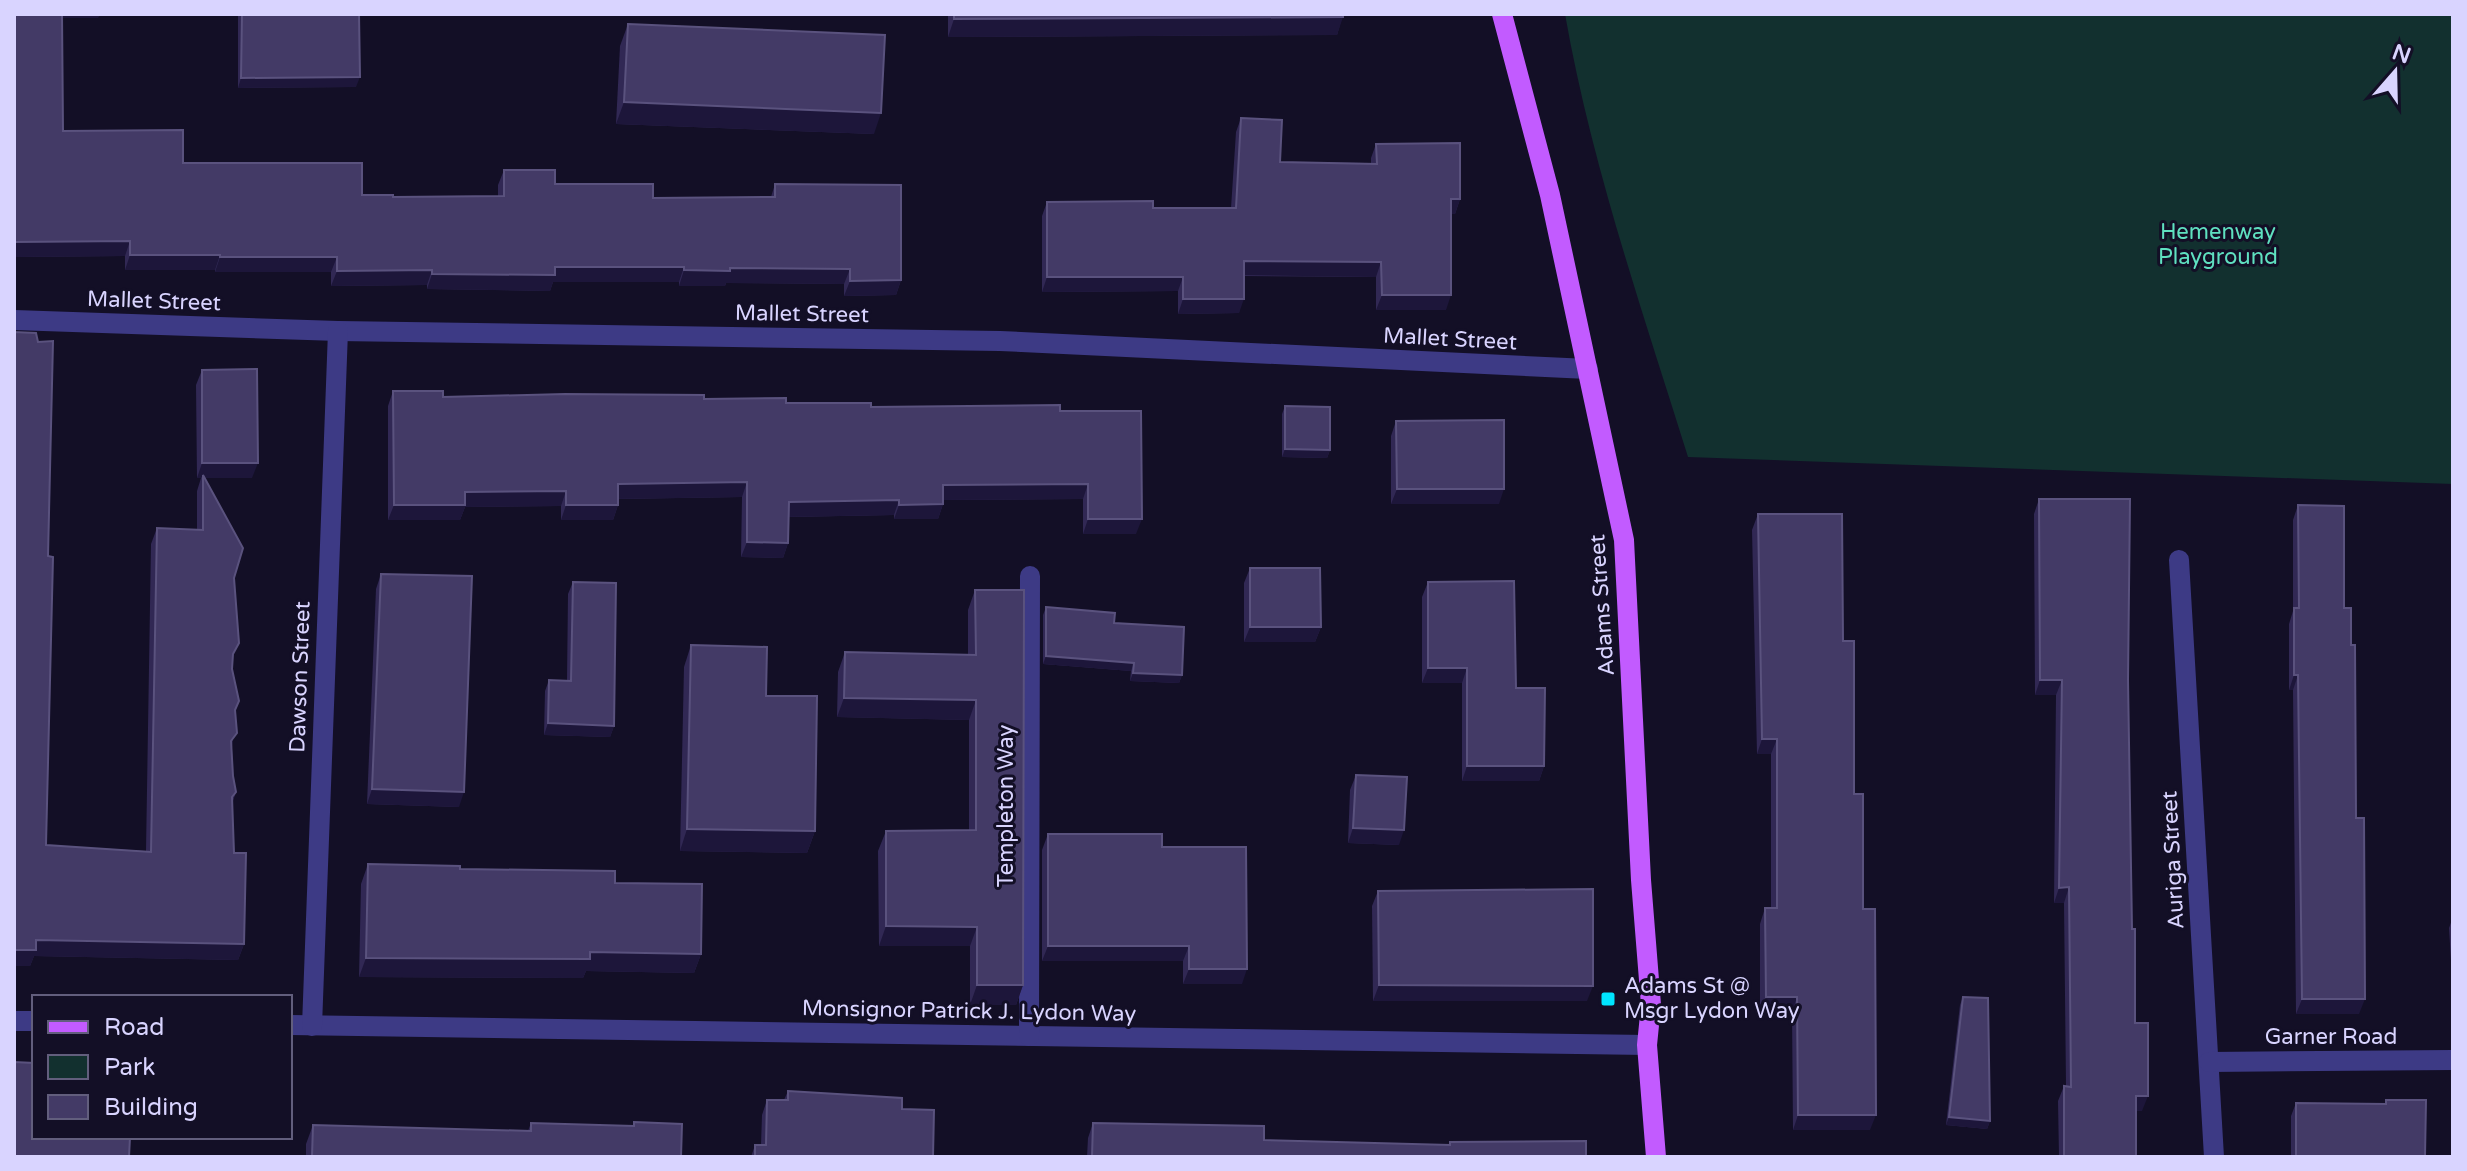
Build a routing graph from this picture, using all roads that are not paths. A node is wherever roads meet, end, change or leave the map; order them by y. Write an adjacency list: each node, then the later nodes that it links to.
1 (1502, 14): 4 (main road, Adams Street)
2 (14, 320): 3 (street, Mallet Street)
3 (338, 331): 4 (street, Mallet Street); 8 (street, Dawson Street)
4 (1588, 369): 10 (main road, Adams Street)
5 (2179, 560): 12 (street, Auriga Street)
6 (1030, 576): 9 (street, Templeton Way)
7 (292, 1025): 8 (street, Monsignor Patrick J. Lydon Way)
8 (312, 1026): 9 (street, Monsignor Patrick J. Lydon Way)
9 (1029, 1036): 10 (street, Monsignor Patrick J. Lydon Way)
10 (1647, 1045): 13 (main road, Adams Street)
11 (2453, 1060): 12 (street, Garner Road)
12 (2209, 1062): 14 (street, Auriga Street)
13 (1656, 1157)
14 (2214, 1157)

